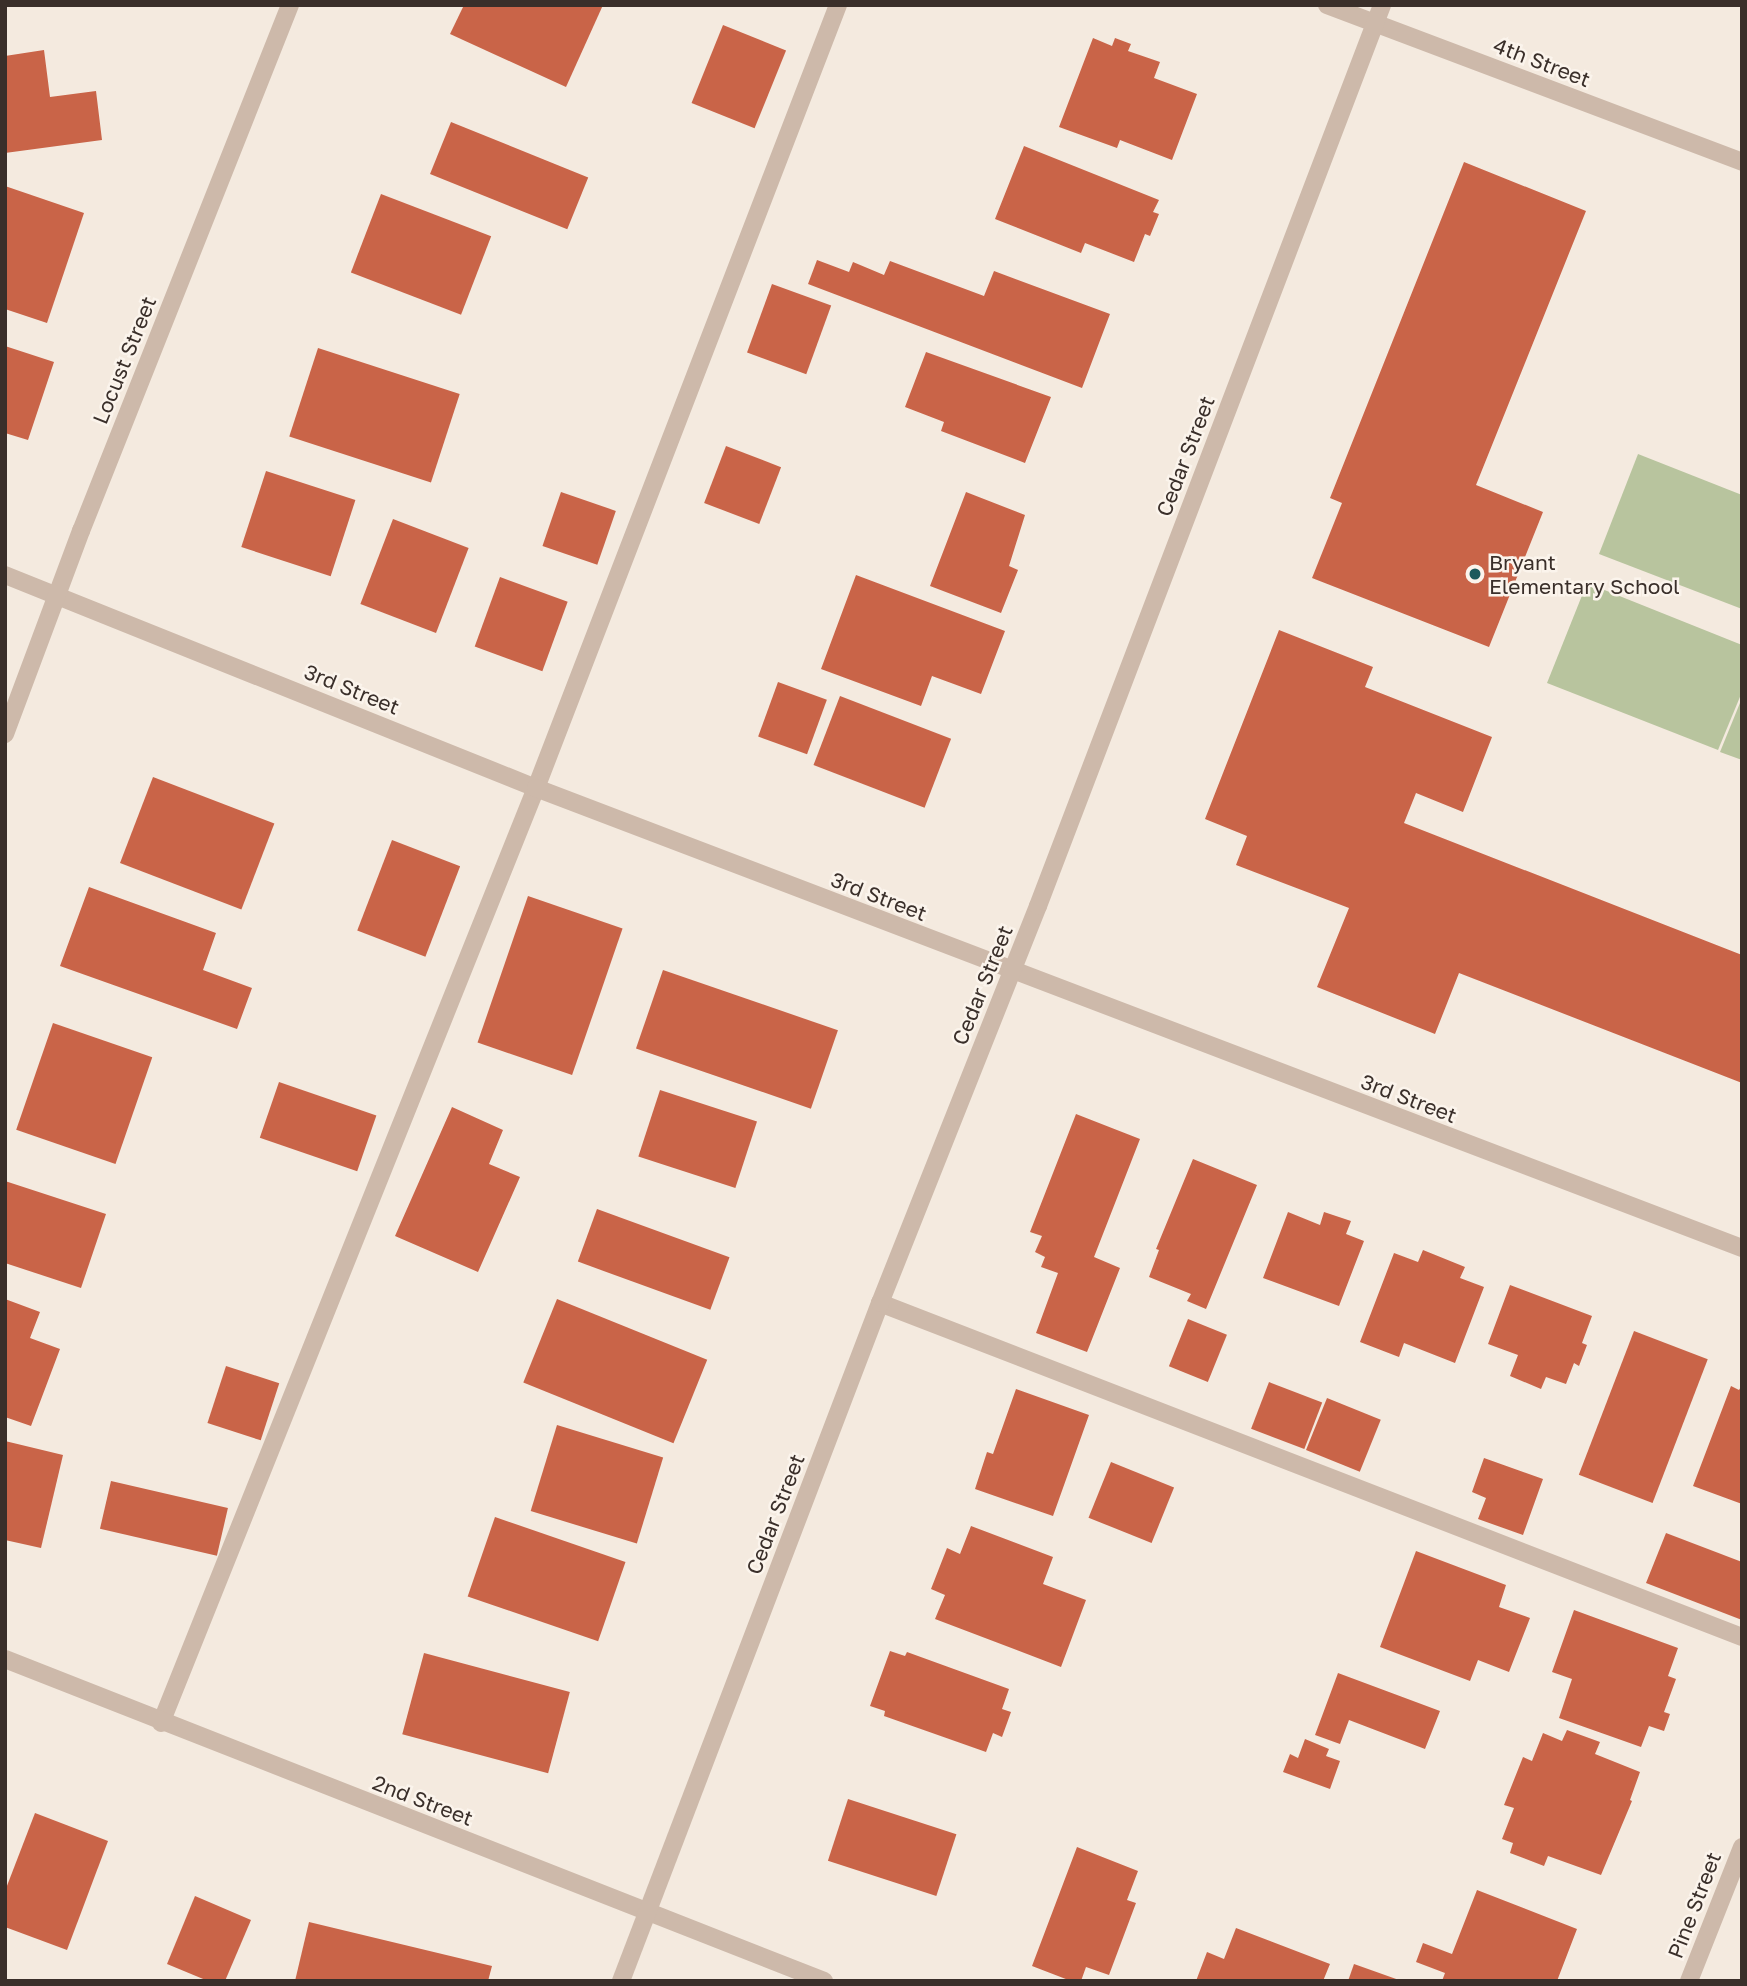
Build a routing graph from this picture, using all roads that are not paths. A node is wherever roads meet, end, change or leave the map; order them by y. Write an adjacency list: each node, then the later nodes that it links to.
1 (289, 5): 8 (street, Locust Street)
2 (838, 5): 10 (street)
3 (1327, 5): 5 (street, 4th Street)
4 (1382, 5): 5 (street, Cedar Street)
5 (1375, 24): 6 (street, 4th Street); 11 (street, Cedar Street)
6 (1742, 162)
7 (5, 575): 8 (street, 3rd Street)
8 (57, 594): 9 (street, Locust Street); 10 (street, 3rd Street)
9 (5, 734)
10 (536, 788): 11 (street, 3rd Street); 16 (street)
11 (1012, 972): 12 (street, 3rd Street); 13 (street, Cedar Street)
12 (1742, 1248)
13 (880, 1303): 14 (street); 18 (street, Cedar Street)
14 (1742, 1637)
15 (5, 1659): 16 (street, 2nd Street)
16 (161, 1723): 18 (street, 2nd Street)
17 (1742, 1847): 21 (street, Pine Street)
18 (649, 1912): 19 (street, Cedar Street); 20 (street, 2nd Street)
19 (621, 1981)
20 (824, 1981)
21 (1689, 1981)

